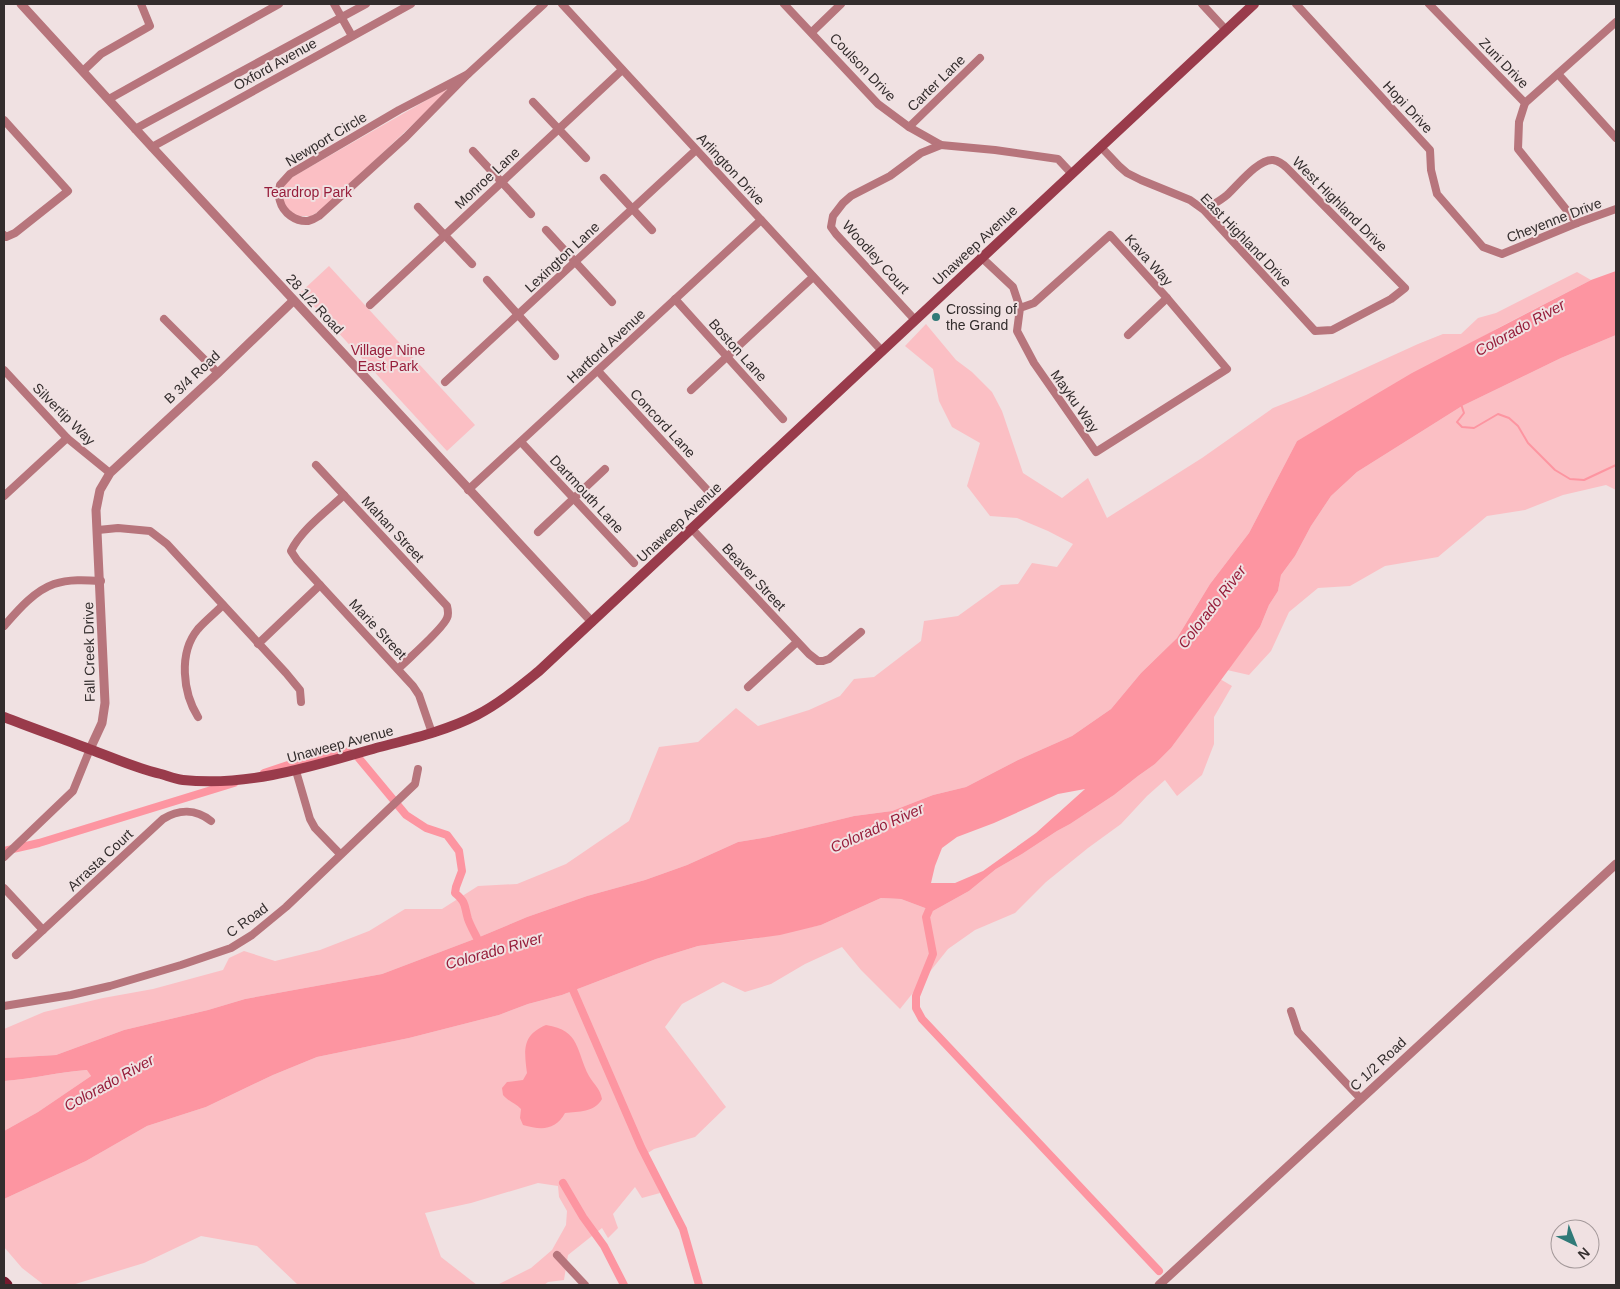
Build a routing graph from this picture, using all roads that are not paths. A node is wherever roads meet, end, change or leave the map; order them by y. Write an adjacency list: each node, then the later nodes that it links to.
1 (21, 4): 22 (street, 28 1/2 Road)
2 (141, 4): 22 (street)
3 (279, 4): 25 (street)
4 (334, 4): 15 (street)
5 (366, 4): 15 (street, Oxford Avenue)
6 (411, 4): 19 (street, Oxford Avenue)
7 (544, 4): 23 (street, Newport Circle)
8 (562, 4): 21 (street, Arlington Drive)
9 (784, 4): 18 (street, Coulson Drive)
10 (841, 4): 18 (street)
11 (1202, 4): 17 (street)
12 (1254, 4): 17 (main road, Unaweep Avenue)
13 (1296, 4): 53 (street, Hopi Drive)
14 (1429, 4): 27 (street, Zuni Drive)
15 (342, 17): 19 (street); 30 (street, Oxford Avenue)
16 (1616, 22): 24 (street)
17 (1226, 30): 34 (main road, Unaweep Avenue)
18 (812, 32): 29 (street, Coulson Drive)
19 (352, 36): 35 (street, Oxford Avenue)
20 (980, 58): 29 (street, Carter Lane)
21 (622, 70): 31 (street, Monroe Lane); 36 (street, Arlington Drive)
22 (83, 71): 25 (street, 28 1/2 Road)
23 (468, 74): 23 (street, Newport Circle)
24 (1558, 74): 27 (street); 32 (street)
25 (109, 99): 30 (street, 28 1/2 Road)
26 (533, 102): 31 (street)
27 (1525, 103): 48 (street, Zuni Drive)
28 (4, 120): 51 (street)
29 (909, 127): 33 (street, Coulson Drive)
30 (135, 129): 35 (street, 28 1/2 Road)
31 (559, 129): 38 (street); 41 (street, Monroe Lane)
32 (1616, 138)
33 (941, 145): 39 (street, Coulson Drive); 67 (street, Woodley Court)
34 (1101, 146): 39 (main road, Unaweep Avenue); 45 (street, East Highland Drive)
35 (152, 148): 61 (street, 28 1/2 Road)
36 (696, 150): 43 (street, Lexington Lane); 47 (street, Arlington Drive)
37 (473, 151): 41 (street)
38 (586, 158)
39 (1072, 174): 54 (main road, Unaweep Avenue)
40 (604, 178): 43 (street)
41 (502, 182): 46 (street); 52 (street, Monroe Lane)
42 (418, 207): 52 (street)
43 (632, 208): 50 (street); 55 (street, Lexington Lane)
44 (1616, 209): 48 (street, Cheyenne Drive)
45 (1204, 210): 68 (street, East Highland Drive); 68 (street, West Highland Drive)
46 (531, 214)
47 (761, 220): 57 (street, Arlington Drive); 60 (street, Hartford Avenue)
48 (1578, 223): 53 (street, Cheyenne Drive)
49 (546, 230): 55 (street)
50 (652, 230)
51 (4, 235)
52 (445, 235): 56 (street); 63 (street, Monroe Lane)
53 (1502, 254)
54 (981, 258): 64 (street, Mayku Way); 67 (main road, Unaweep Avenue)
55 (575, 261): 62 (street); 65 (street, Lexington Lane)
56 (472, 264)
57 (814, 277): 70 (street, Arlington Drive); 72 (street)
58 (487, 280): 65 (street)
59 (1167, 298): 64 (street, Kava Way); 69 (street); 73 (street, Kava Way)
60 (675, 299): 72 (street, Boston Lane); 75 (street, Hartford Avenue)
61 (293, 301): 76 (street, B 3/4 Road); 85 (street, 28 1/2 Road)
62 (612, 302)
63 (370, 305)
64 (1020, 308): 73 (street, Mayku Way)
65 (518, 314): 71 (street); 77 (street, Lexington Lane)
66 (164, 319): 76 (street)
67 (915, 320): 70 (main road, Unaweep Avenue)
68 (1315, 331)
69 (1128, 335)
70 (882, 351): 90 (main road, Unaweep Avenue)
71 (555, 356)
72 (727, 356): 78 (street); 79 (street, Boston Lane)
73 (1227, 369)
74 (4, 370): 80 (street, Silvertip Way)
75 (598, 371): 81 (street, Hartford Avenue); 86 (street, Concord Lane)
76 (218, 373): 84 (street, B 3/4 Road)
77 (445, 382)
78 (691, 390)
79 (783, 418)
80 (66, 438): 84 (street, Silvertip Way); 88 (street)
81 (521, 442): 85 (street, Hartford Avenue); 89 (street, Dartmouth Lane)
82 (316, 465): 87 (street, Mahan Street)
83 (605, 469): 89 (street)
84 (110, 473): 91 (street, Fall Creek Drive)
85 (468, 490): 97 (street, 28 1/2 Road)
86 (710, 493)
87 (344, 494): 95 (street, Marie Street); 102 (street, Mahan Street)
88 (4, 496)
89 (573, 498): 92 (street); 93 (street, Dartmouth Lane)
90 (692, 529): 97 (main road, Unaweep Avenue); 100 (street, Beaver Street)
91 (98, 530): 94 (street, Fall Creek Drive); 96 (street)
92 (538, 532)
93 (634, 563)
94 (101, 581): 98 (street); 108 (street, Fall Creek Drive)
95 (320, 585): 101 (street); 102 (street, Marie Street)
96 (223, 605): 101 (street); 106 (street)
97 (592, 622): 107 (main road, Unaweep Avenue)
98 (4, 626)
99 (861, 632): 100 (street, Beaver Street)
100 (797, 642): 103 (street)
101 (258, 644): 104 (street)
102 (398, 669): 107 (street, Marie Street)
103 (748, 687)
104 (301, 702)
105 (4, 717): 108 (main road, Unaweep Avenue)
106 (198, 717)
107 (432, 733): 110 (main road, Unaweep Avenue)
108 (90, 749): 110 (main road, Unaweep Avenue); 113 (street, Fall Creek Drive)
109 (418, 769): 112 (street, C Road)
110 (296, 771): 112 (street)
111 (211, 821): 116 (street, Arrasta Court)
112 (340, 854): 118 (street, C Road)
113 (4, 857)
114 (1616, 864): 120 (street, C 1/2 Road)
115 (4, 888): 116 (street)
116 (43, 930): 117 (street, Arrasta Court)
117 (16, 955)
118 (4, 1006)
119 (1291, 1011): 120 (street)
120 (1361, 1099): 125 (street, C 1/2 Road)
121 (557, 1255): 124 (street)
122 (4, 1282): 123 (main road)
123 (6, 1285)
124 (585, 1285)
125 (1159, 1285)

